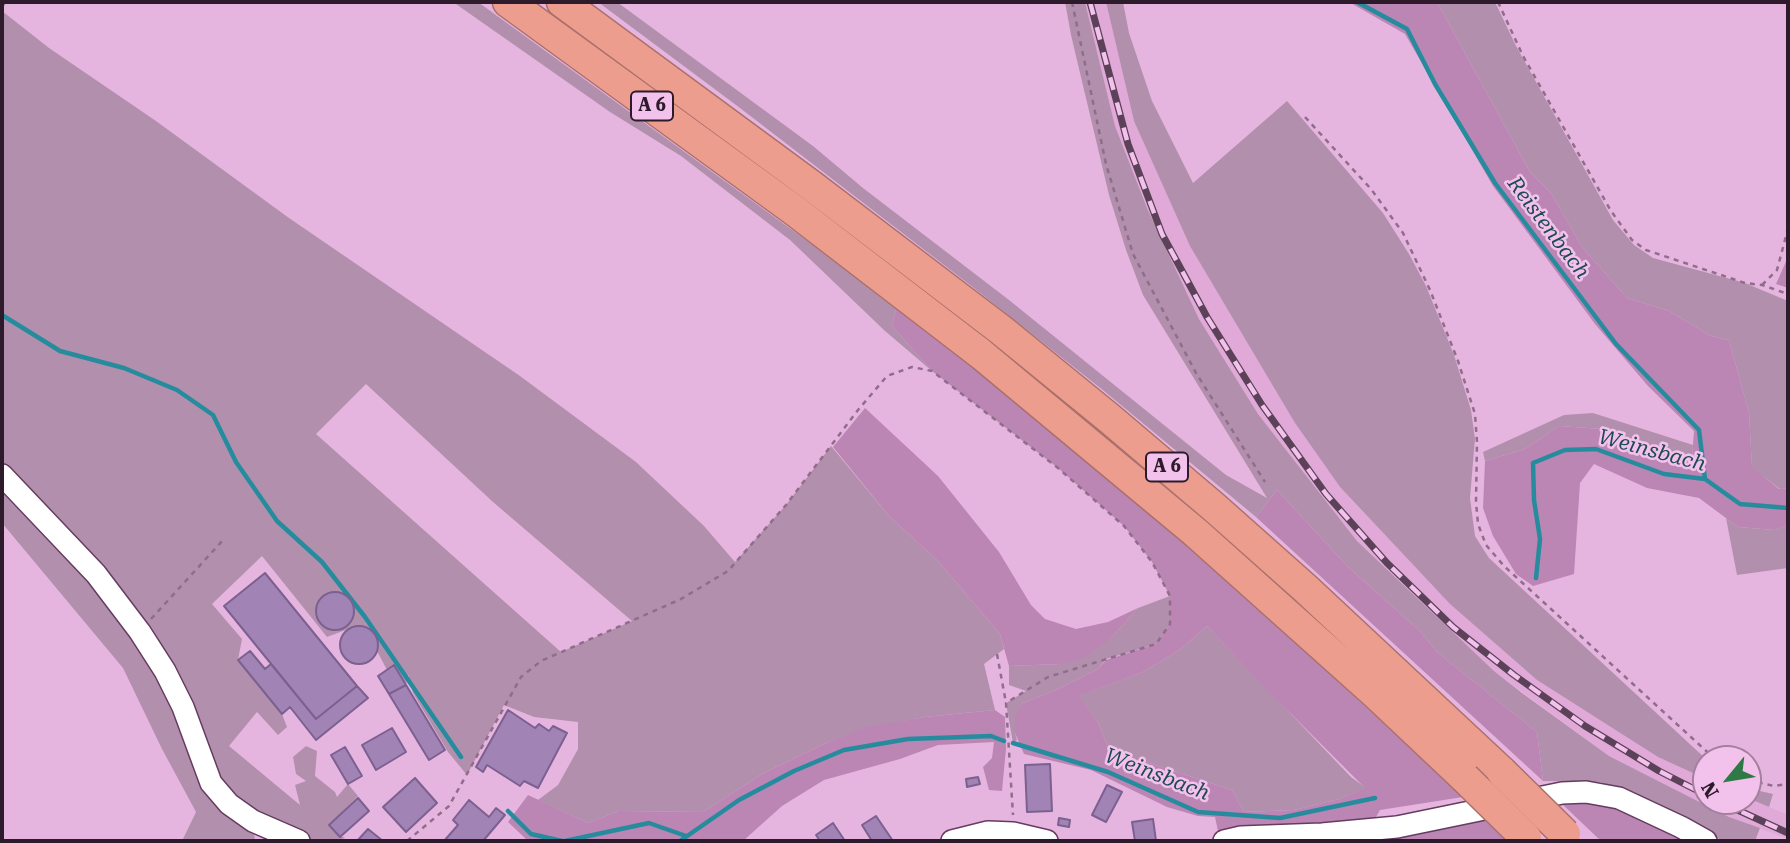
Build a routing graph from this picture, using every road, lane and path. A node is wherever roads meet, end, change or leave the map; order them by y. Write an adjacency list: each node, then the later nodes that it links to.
1 (5, 2): 6 (path)
2 (508, 2): 24 (highway, A 6, bridge)
3 (562, 2): 23 (highway, A 6, bridge)
4 (1072, 2): 14 (path)
5 (1498, 2): 11 (path)
6 (2, 7)
7 (1305, 117): 19 (path)
8 (1788, 227): 9 (path)
9 (1786, 236): 10 (path); 11 (path)
10 (1788, 242)
11 (1762, 285): 12 (path)
12 (1788, 294)
13 (2, 475): 16 (street)
14 (1265, 482)
15 (225, 539): 16 (path)
16 (140, 632): 25 (street)
17 (998, 654): 18 (path)
18 (1006, 703): 22 (path); 26 (path)
19 (1700, 745)
20 (1762, 783): 21 (path)
21 (1788, 784)
22 (1013, 833): 27 (street); 28 (street)
23 (1569, 838)
24 (1528, 840)
25 (299, 841)
26 (407, 841)
27 (952, 841)
28 (1047, 841)
29 (1224, 841): 30 (street)
30 (1706, 841)

